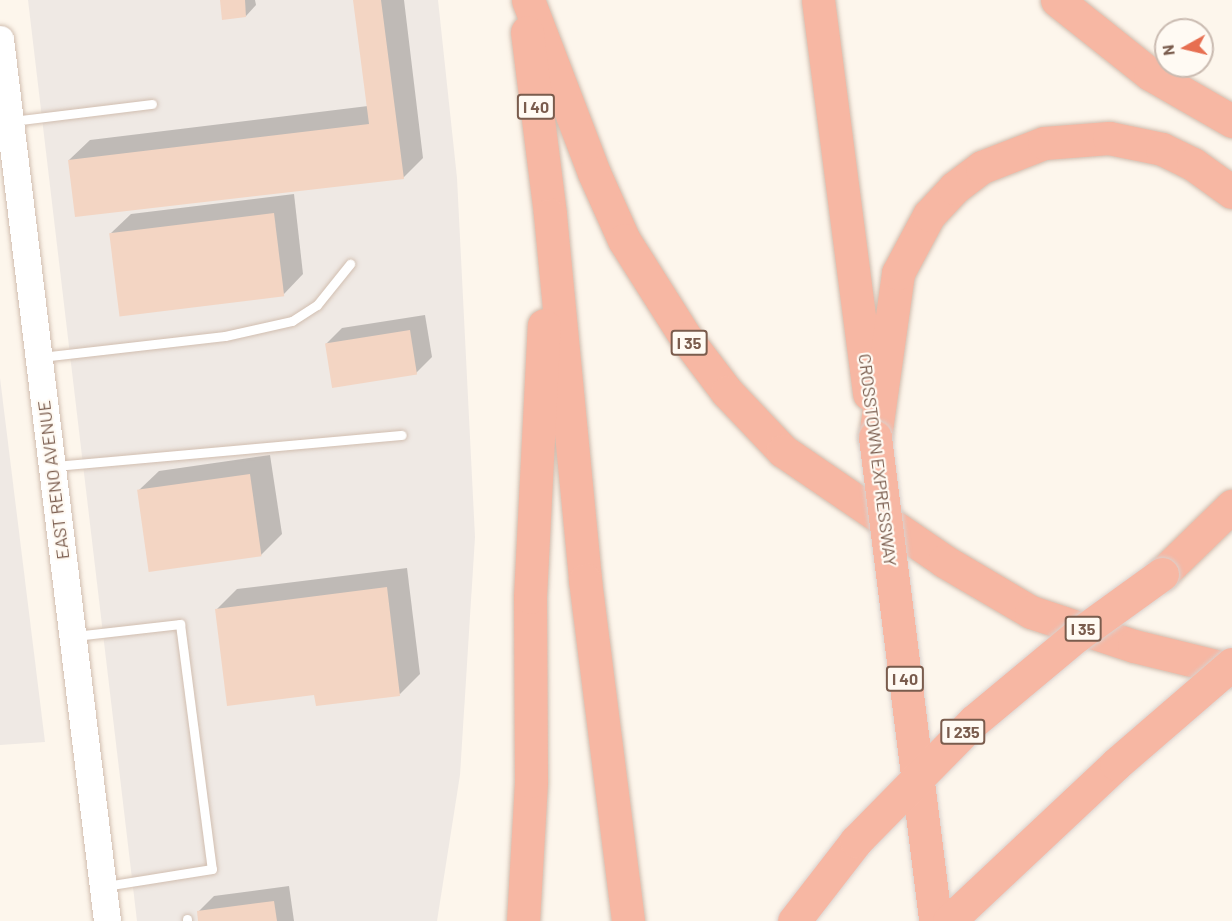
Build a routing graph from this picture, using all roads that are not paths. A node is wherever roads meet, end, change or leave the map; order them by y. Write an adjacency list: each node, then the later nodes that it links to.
1 (523, 0): 10 (highway, I 40)
2 (528, 0): 21 (highway, I 35)
3 (818, 0): 14 (highway, CROSSTOWN EXPRESSWAY / I 40)
4 (1057, 0): 8 (highway)
5 (1, 50): 7 (main road, EAST RENO AVENUE)
6 (152, 104): 7 (lane)
7 (10, 121): 12 (main road, EAST RENO AVENUE)
8 (1232, 121)
9 (1232, 192): 14 (highway)
10 (550, 215): 24 (highway); 25 (highway, I 40)
11 (350, 264): 12 (lane)
12 (39, 357): 15 (main road, EAST RENO AVENUE)
13 (402, 435): 15 (lane)
14 (875, 437): 27 (highway, CROSSTOWN EXPRESSWAY / I 40, bridge)
15 (52, 466): 19 (main road, EAST RENO AVENUE)
16 (1232, 506): 18 (highway)
17 (1232, 538): 18 (highway, I 235)
18 (1162, 574): 26 (highway, I 235, bridge)
19 (72, 636): 22 (main road, EAST RENO AVENUE); 22 (lane)
20 (1232, 664): 28 (highway, bridge)
21 (1232, 670)
22 (103, 887): 23 (main road, EAST RENO AVENUE)
23 (107, 921)
24 (523, 921)
25 (628, 921)
26 (794, 921)
27 (935, 921)
28 (949, 921)

